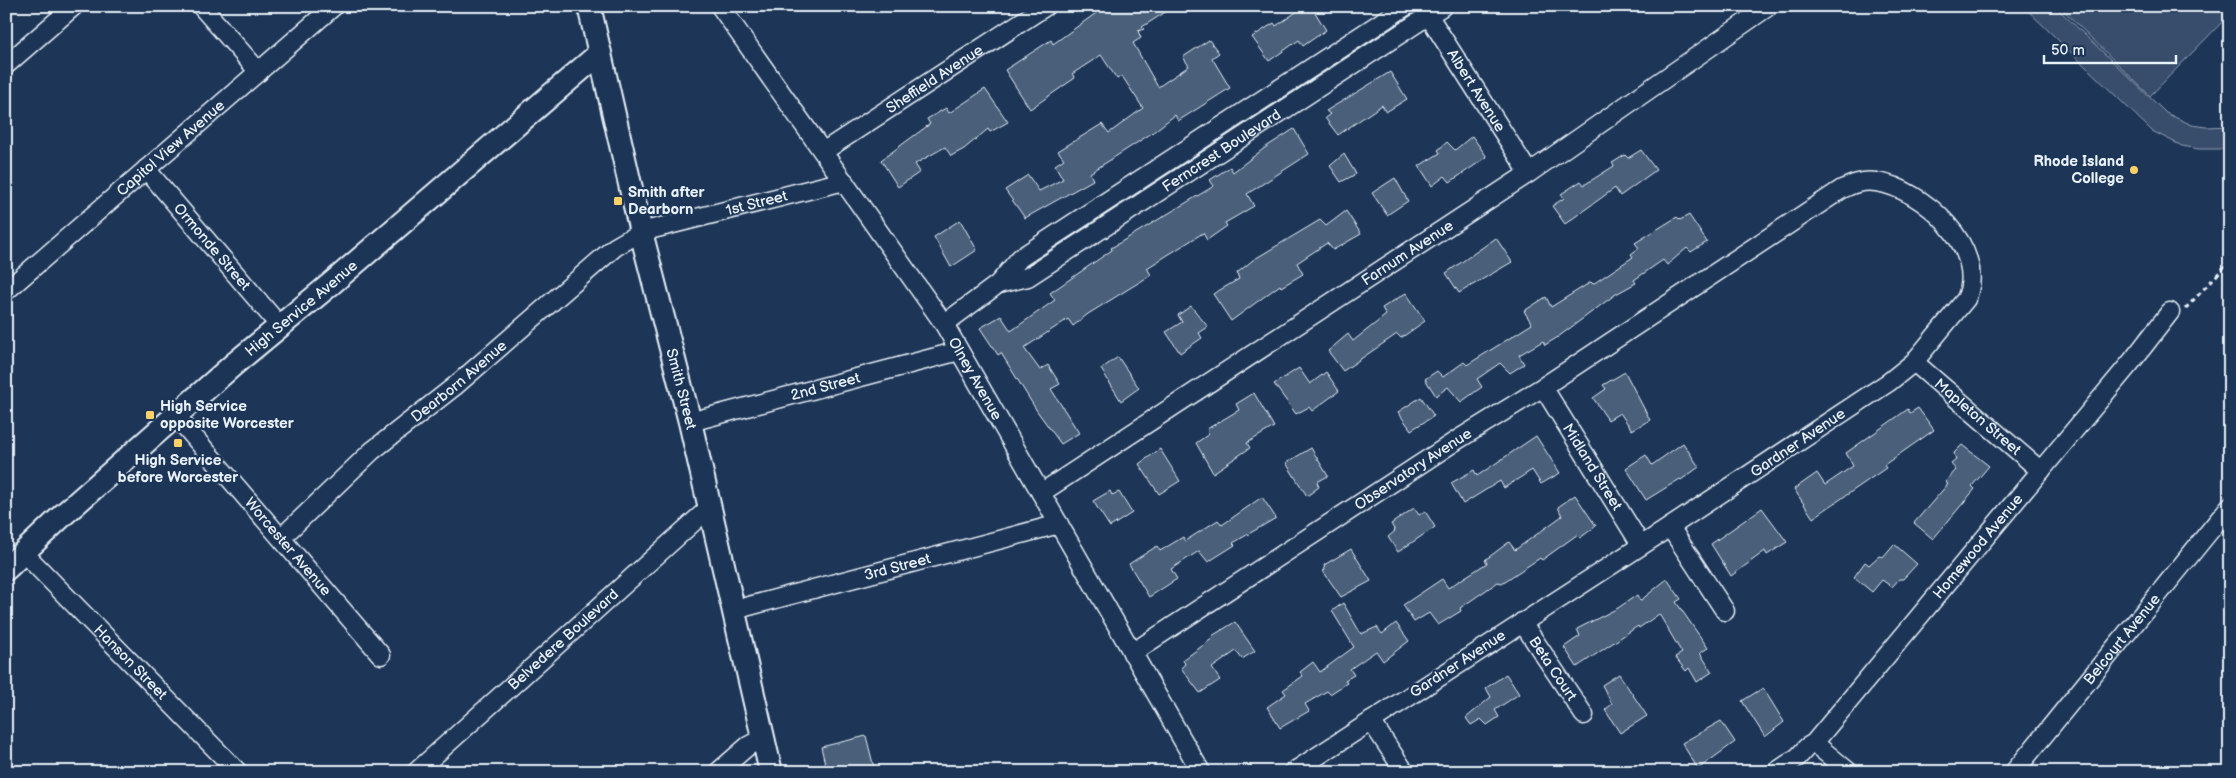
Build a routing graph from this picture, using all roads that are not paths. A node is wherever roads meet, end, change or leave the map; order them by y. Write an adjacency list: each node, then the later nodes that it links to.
1 (74, 6): 11 (street)
2 (201, 6): 12 (street)
3 (334, 6): 12 (street, Capitol View Avenue)
4 (589, 6): 10 (main road, Smith Street)
5 (720, 6): 13 (street, Olney Avenue)
6 (1046, 6): 13 (street, Sheffield Avenue)
7 (1406, 6): 18 (street, Ferncrest Boulevard)
8 (1769, 6): 15 (street, Farnum Avenue)
9 (1432, 9): 15 (street, Albert Avenue); 18 (street, Ferncrest Boulevard)
10 (600, 52): 17 (main road, Smith Street); 23 (main road, High Service Avenue)
11 (6, 66)
12 (259, 72): 14 (street, Capitol View Avenue)
13 (824, 151): 16 (street, Olney Avenue)
14 (146, 169): 20 (street, Capitol View Avenue); 23 (street, Ormonde Street)
15 (1529, 173): 30 (street, Farnum Avenue)
16 (844, 181): 17 (street, 1st Street); 22 (street, Olney Avenue)
17 (641, 232): 28 (main road, Smith Street); 35 (street, Dearborn Avenue)
18 (998, 284): 22 (street, Ferncrest Boulevard)
19 (1695, 287): 25 (street, Gardner Avenue); 26 (street, Observatory Avenue)
20 (6, 291)
21 (2170, 312): 29 (street, Homewood Avenue)
22 (944, 324): 24 (street, Olney Avenue)
23 (279, 325): 27 (main road, High Service Avenue)
24 (959, 351): 28 (street, 2nd Street); 30 (street, Olney Avenue)
25 (1914, 362): 29 (street, Mapleton Street); 34 (street, Gardner Avenue)
26 (1544, 387): 36 (street, Midland Street); 42 (street, Observatory Avenue)
27 (176, 416): 35 (street, Worcester Avenue); 37 (main road, High Service Avenue)
28 (690, 422): 32 (main road, Smith Street)
29 (2041, 471): 47 (street, Homewood Avenue)
30 (1040, 492): 33 (street, Olney Avenue)
31 (2230, 506): 57 (street, Belcourt Avenue)
32 (709, 508): 39 (main road, Smith Street); 49 (street, Belvedere Boulevard)
33 (1059, 524): 39 (street, 3rd Street); 42 (street, Olney Avenue)
34 (1670, 528): 36 (street, Gardner Avenue); 40 (street)
35 (282, 538): 43 (street, Worcester Avenue)
36 (1641, 545): 41 (street, Gardner Avenue)
37 (23, 552): 38 (main road, High Service Avenue); 48 (street, Hanson Street)
38 (6, 569)
39 (734, 610): 46 (main road, Smith Street)
40 (1726, 611)
41 (1522, 622): 44 (street, Beta Court); 45 (street, Gardner Avenue)
42 (1132, 653): 52 (street, Olney Avenue)
43 (381, 655)
44 (1584, 715)
45 (1371, 721): 53 (street, Gardner Avenue); 54 (street)
46 (763, 738): 50 (street); 51 (main road, Smith Street)
47 (1814, 743): 55 (street, Homewood Avenue); 56 (street)
48 (238, 772)
49 (416, 772)
50 (718, 772)
51 (771, 772)
52 (1201, 772)
53 (1293, 772)
54 (1405, 772)
55 (1776, 772)
56 (1849, 772)
57 (2014, 772)

